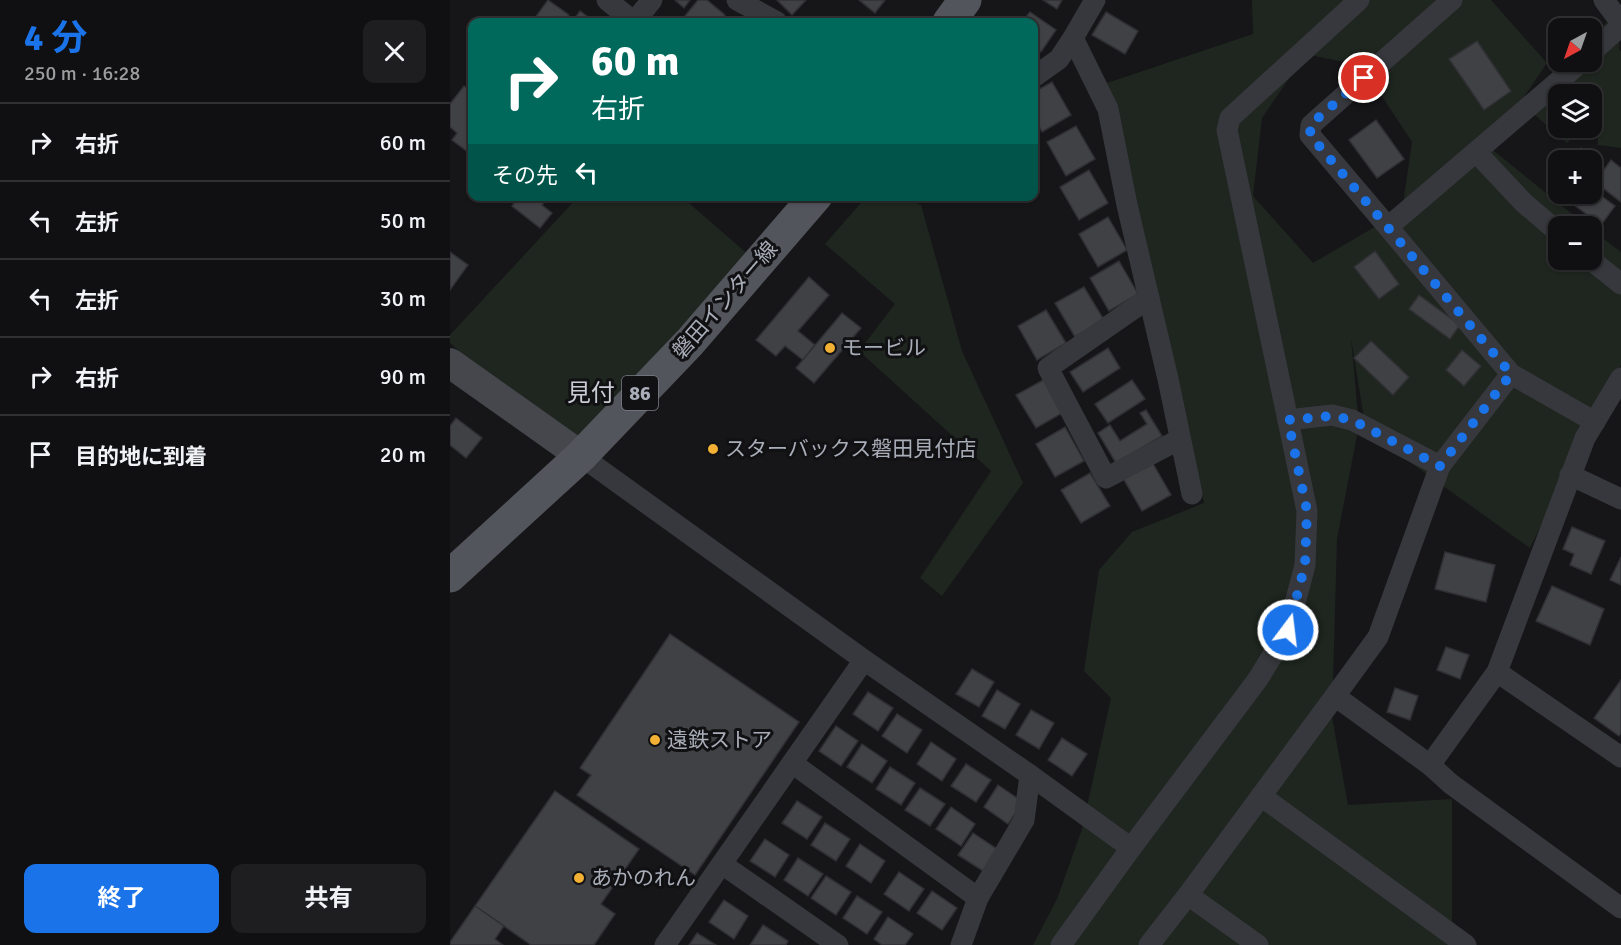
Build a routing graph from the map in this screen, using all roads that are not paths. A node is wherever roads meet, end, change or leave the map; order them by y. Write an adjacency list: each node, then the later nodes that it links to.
1 (607, 0): 9 (street)
2 (651, 0): 10 (street)
3 (737, 0): 11 (street)
4 (965, 0): 12 (main road)
5 (1095, 0): 14 (street)
6 (1359, 0): 28 (street)
7 (1452, 0): 21 (street)
8 (1604, 0): 13 (street)
9 (629, 18)
10 (637, 18)
11 (770, 18)
12 (952, 18)
13 (1621, 24): 15 (street)
14 (1073, 38): 17 (street); 24 (street)
15 (1602, 42)
16 (1569, 72): 18 (street)
17 (1038, 74)
18 (1476, 152): 20 (street); 21 (street)
19 (812, 201): 31 (main road, 磐田インター線 / 86)
20 (1548, 223)
21 (1388, 227): 26 (street)
22 (1602, 269): 23 (street)
23 (1621, 284)
24 (1149, 298): 30 (street); 30 (street)
25 (450, 363): 31 (street)
26 (1511, 374): 29 (street); 32 (street)
27 (1621, 378): 29 (street)
28 (1288, 420): 32 (street); 45 (street)
29 (1595, 422): 33 (street)
30 (1180, 439): 34 (street)
31 (581, 456): 36 (main road, 磐田インター線 / 86); 37 (street)
32 (1440, 466): 39 (street)
33 (1570, 475): 35 (street); 38 (street)
34 (1192, 494)
35 (1621, 499)
36 (450, 576)
37 (864, 660): 41 (street); 43 (street)
38 (1497, 672): 40 (street); 42 (street)
39 (1335, 696): 42 (street); 44 (street)
40 (1621, 757)
41 (792, 763): 46 (street); 48 (street)
42 (1430, 765): 49 (street)
43 (1030, 775): 45 (street); 48 (street)
44 (1261, 796): 47 (street); 56 (street)
45 (1131, 848): 53 (street)
46 (722, 864): 50 (street); 51 (street)
47 (1188, 895): 54 (street); 55 (street)
48 (978, 898): 52 (street)
49 (1621, 908)
50 (665, 945)
51 (838, 945)
52 (961, 945)
53 (1061, 945)
54 (1149, 945)
55 (1258, 945)
56 (1466, 945)

